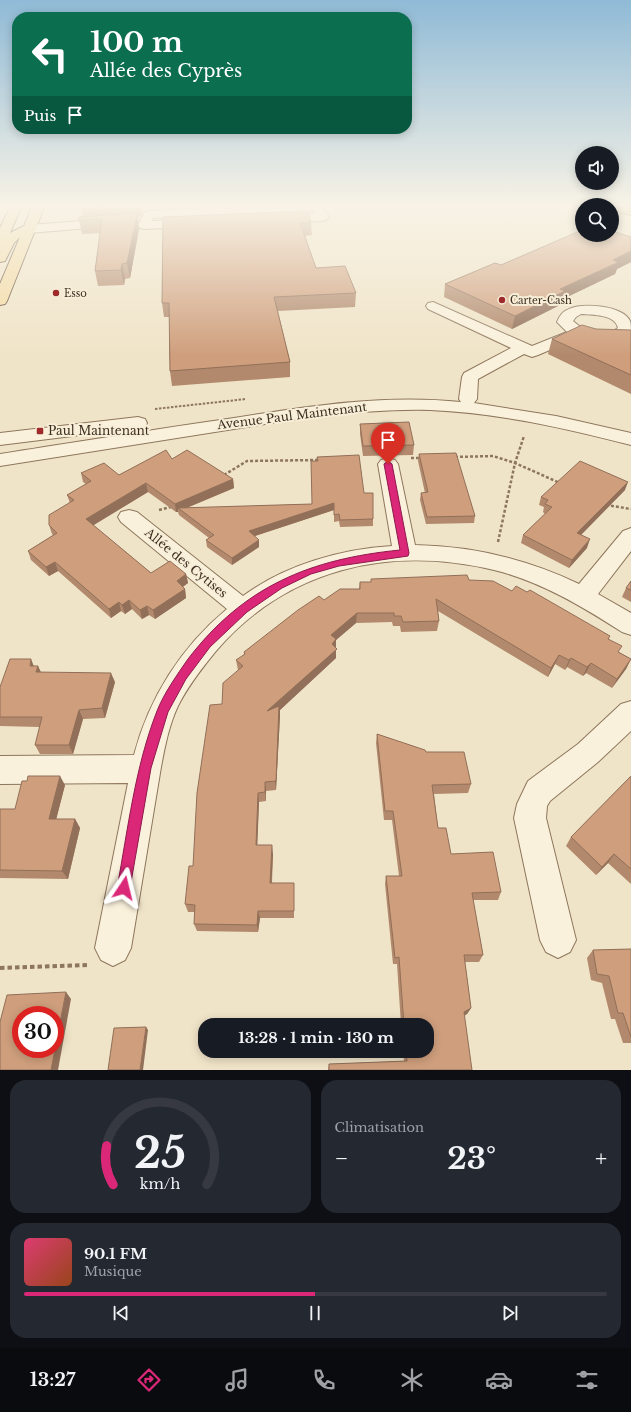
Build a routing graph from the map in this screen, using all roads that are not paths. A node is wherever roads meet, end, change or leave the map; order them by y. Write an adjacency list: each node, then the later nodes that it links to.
1 (19, 255): 2 (main road)
2 (0, 301)
3 (433, 306): 6 (street)
4 (628, 325): 5 (street); 5 (street)
5 (578, 332): 6 (street)
6 (523, 348): 7 (street)
7 (468, 399): 8 (street, Avenue Paul Maintenant); 9 (street, Avenue Paul Maintenant)
8 (631, 428)
9 (0, 439)
10 (631, 439): 11 (street, Avenue Paul Maintenant)
11 (0, 460)
12 (388, 464): 15 (street)
13 (129, 517): 17 (street, Allée des Cytises)
14 (631, 536): 16 (street)
15 (405, 553): 16 (street); 17 (street)
16 (583, 596): 18 (street)
17 (244, 609): 20 (street)
18 (631, 625)
19 (631, 713): 22 (street)
20 (145, 768): 21 (street); 23 (street)
21 (0, 770)
22 (558, 940)
23 (113, 948)

